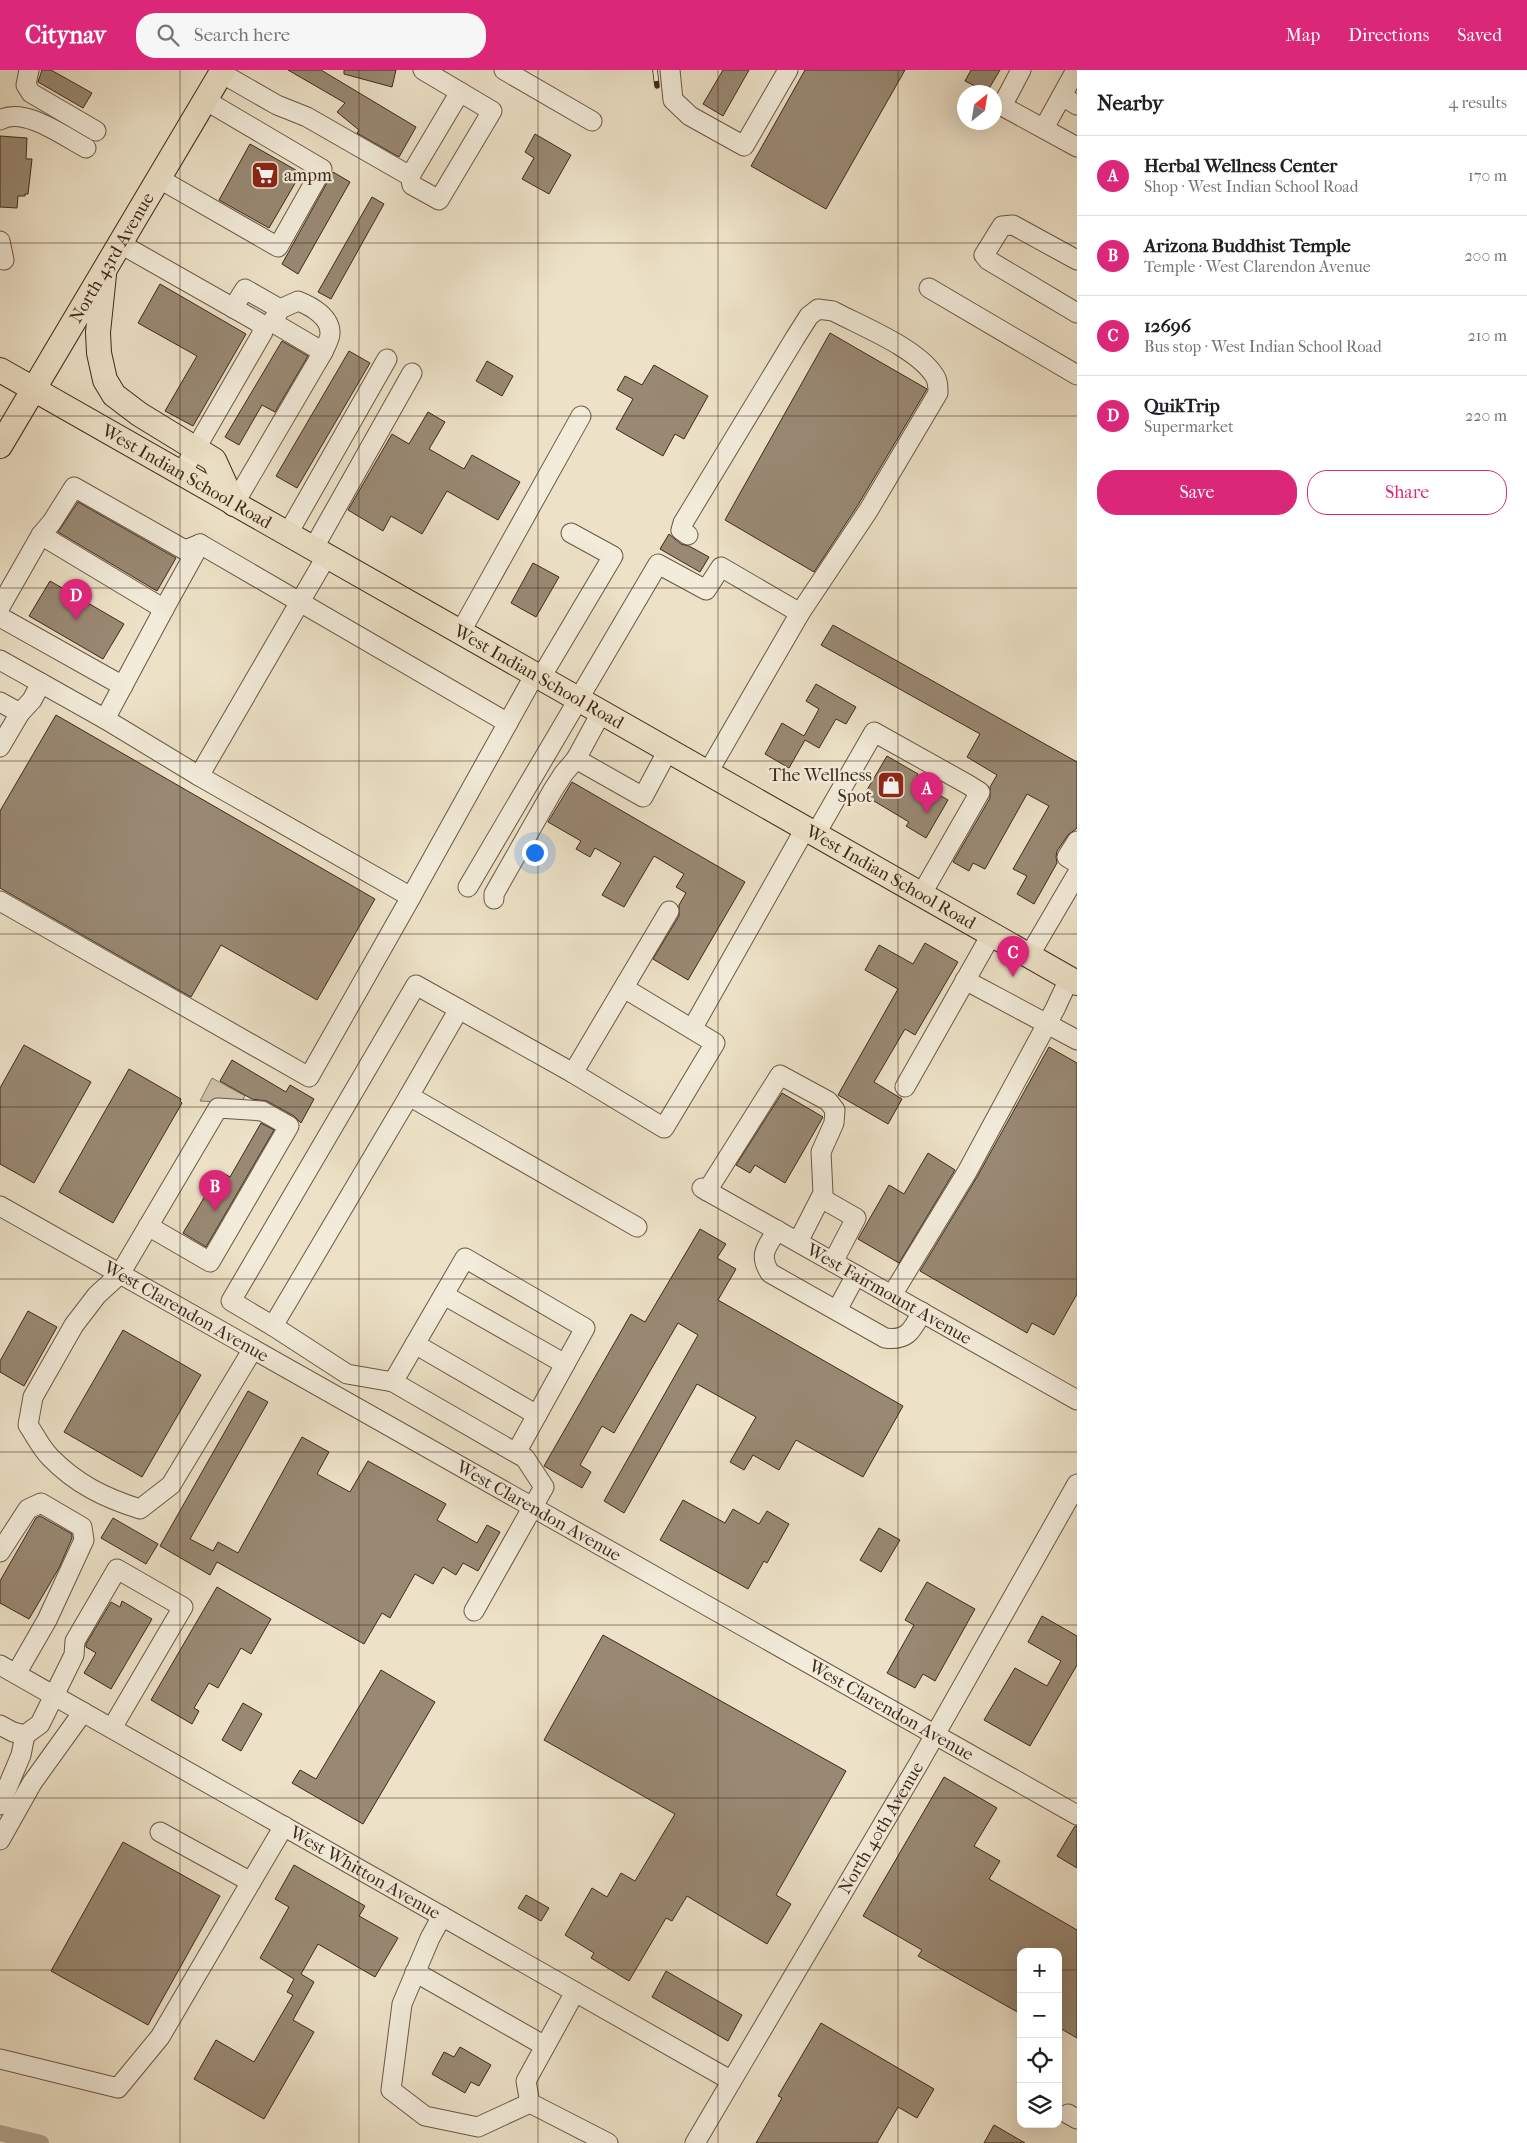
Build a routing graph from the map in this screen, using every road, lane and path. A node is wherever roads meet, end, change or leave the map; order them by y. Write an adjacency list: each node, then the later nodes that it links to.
1 (29, 70): 15 (street)
2 (424, 70): 9 (street)
3 (504, 70): 13 (street)
4 (670, 70): 5 (street)
5 (788, 70)
6 (1021, 70): 14 (street)
7 (1076, 70): 11 (street)
8 (222, 72): 10 (main road, North 43rd Avenue); 18 (street)
9 (460, 92): 18 (street); 18 (street)
10 (205, 100): 19 (main road, North 43rd Avenue); 19 (street)
11 (1069, 100): 14 (street)
12 (0, 120): 17 (street)
13 (592, 120)
14 (1044, 128): 16 (street)
15 (96, 131)
16 (1077, 147)
17 (86, 148)
18 (410, 176)
19 (158, 178): 21 (main road, North 43rd Avenue)
20 (0, 241): 22 (street)
21 (119, 243): 24 (main road, North 43rd Avenue); 26 (street)
22 (4, 260)
23 (1077, 260): 27 (street)
24 (106, 265): 34 (main road, North 43rd Avenue); 37 (main road)
25 (929, 288): 33 (street)
26 (233, 308): 28 (street); 28 (street)
27 (1077, 313)
28 (271, 319): 29 (street); 29 (street); 37 (street)
29 (323, 352): 39 (street)
30 (387, 359): 41 (street)
31 (0, 370): 34 (main road, West Indian School Road)
32 (412, 373): 45 (street)
33 (1077, 375)
34 (32, 389): 36 (main road, North 43rd Avenue); 38 (main road, West Indian School Road)
35 (581, 416): 51 (street)
36 (0, 446)
37 (196, 448): 38 (street); 39 (main road)
38 (181, 474): 39 (main road, West Indian School Road)
39 (234, 504): 41 (main road, West Indian School Road)
40 (572, 533): 53 (street)
41 (287, 534): 45 (main road, West Indian School Road)
42 (41, 535): 44 (street); 47 (street); 48 (street)
43 (688, 535): 49 (street)
44 (200, 544): 46 (street); 48 (street)
45 (319, 553): 46 (street); 51 (main road, West Indian School Road)
46 (300, 602): 61 (street); 66 (street)
47 (0, 607)
48 (164, 609): 55 (street)
49 (800, 613): 56 (street); 65 (street)
50 (0, 617): 55 (street)
51 (460, 633): 53 (main road, West Indian School Road)
52 (0, 660): 54 (street)
53 (537, 677): 56 (main road, West Indian School Road); 61 (street)
54 (41, 683): 58 (street); 60 (street)
55 (123, 686): 60 (street)
56 (577, 700): 59 (main road, West Indian School Road); 71 (street)
57 (0, 702): 58 (street)
58 (20, 713): 62 (street)
59 (601, 714): 63 (main road, West Indian School Road); 64 (street)
60 (105, 719): 66 (street)
61 (508, 723): 73 (street)
62 (0, 747)
63 (667, 752): 64 (street); 65 (main road, West Indian School Road)
64 (576, 759): 74 (street)
65 (707, 774): 67 (main road, West Indian School Road)
66 (200, 776): 73 (street)
67 (810, 832): 72 (main road, West Indian School Road); 72 (street); 84 (street)
68 (1077, 841): 69 (street)
69 (1077, 863)
70 (1077, 874): 78 (street)
71 (468, 887)
72 (922, 895): 77 (main road, West Indian School Road)
73 (411, 897): 75 (street)
74 (494, 899)
75 (0, 901)
76 (669, 911): 81 (street)
77 (991, 935): 78 (main road, West Indian School Road); 79 (street)
78 (1029, 956): 80 (main road, West Indian School Road)
79 (965, 980): 83 (street); 87 (street)
80 (1073, 981): 83 (street)
81 (624, 988): 84 (street); 86 (street)
82 (458, 1009): 86 (street); 88 (street); 102 (street)
83 (1047, 1023): 85 (street); 99 (street)
84 (692, 1029): 86 (street)
85 (1077, 1040)
86 (573, 1073)
87 (905, 1087)
88 (409, 1096): 92 (street); 102 (street)
89 (821, 1198): 93 (street, West Fairmount Avenue); 94 (street); 95 (street)
90 (0, 1206): 96 (street, West Clarendon Avenue)
91 (148, 1226): 91 (street); 96 (street)
92 (637, 1227)
93 (777, 1230): 94 (street, West Fairmount Avenue); 100 (street)
94 (798, 1242): 95 (street, West Fairmount Avenue)
95 (833, 1262): 97 (street, West Fairmount Avenue)
96 (120, 1274): 104 (street, West Clarendon Avenue); 104 (street)
97 (856, 1275): 99 (street, West Fairmount Avenue); 100 (street)
98 (444, 1294): 103 (street); 105 (street); 105 (street)
99 (892, 1295): 101 (street, West Fairmount Avenue)
100 (837, 1310): 101 (street)
101 (922, 1312): 107 (street, West Fairmount Avenue)
102 (273, 1326): 106 (street)
103 (415, 1344): 106 (street); 108 (street)
104 (253, 1349): 111 (street, West Clarendon Avenue)
105 (565, 1364): 108 (street)
106 (393, 1382): 109 (street)
107 (1077, 1400)
108 (537, 1415): 109 (street)
109 (516, 1453): 111 (street)
110 (1077, 1484): 120 (street, North 40th Avenue)
111 (533, 1508): 113 (street); 120 (street, West Clarendon Avenue)
112 (0, 1552): 114 (street)
113 (474, 1611)
114 (8, 1669): 115 (street, West Whitton Avenue)
115 (53, 1695): 116 (street, West Whitton Avenue); 118 (street); 119 (street)
116 (83, 1712): 118 (street, West Whitton Avenue); 125 (street)
117 (0, 1725): 119 (street)
118 (112, 1728): 123 (street, West Whitton Avenue)
119 (25, 1735): 121 (street)
120 (935, 1736): 122 (street, West Clarendon Avenue); 132 (street, North 40th Avenue)
121 (0, 1805)
122 (1077, 1815)
123 (284, 1826): 126 (street); 127 (street, West Whitton Avenue)
124 (160, 1832): 126 (street)
125 (0, 1840)
126 (251, 1882): 131 (street)
127 (442, 1916): 128 (street); 129 (street, West Whitton Avenue)
128 (415, 1972): 130 (street); 133 (street)
129 (574, 1992): 130 (street); 132 (street, West Whitton Avenue)
130 (545, 2046): 133 (street)
131 (0, 2059)
132 (730, 2080): 135 (street, North 40th Avenue)
133 (530, 2103): 134 (street)
134 (608, 2143)
135 (695, 2143)

